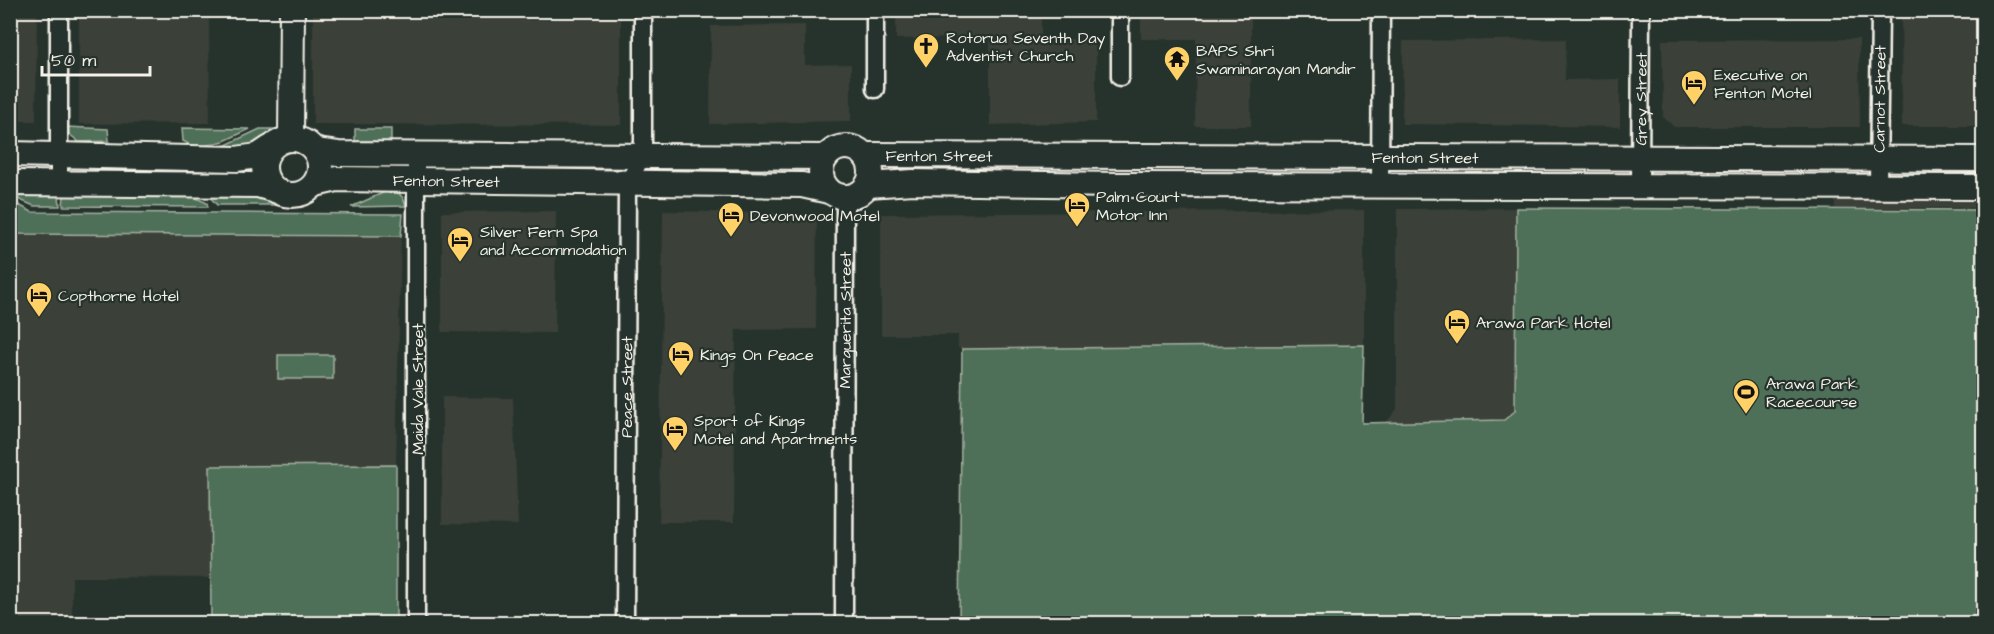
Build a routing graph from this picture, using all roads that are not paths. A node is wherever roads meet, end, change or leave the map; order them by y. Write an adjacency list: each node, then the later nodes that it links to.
1 (59, 10): 17 (street)
2 (292, 10): 11 (main road)
3 (643, 10): 15 (street)
4 (875, 10): 10 (street)
5 (1120, 10): 9 (street)
6 (1381, 10): 19 (street)
7 (1641, 10): 21 (street, Grey Street)
8 (1880, 10): 22 (street, Carnot Street)
9 (1120, 77)
10 (875, 89)
11 (280, 143): 12 (main road); 17 (main road); 35 (main road)
12 (315, 151): 14 (main road, Fenton Street); 27 (main road)
13 (10, 154): 17 (main road)
14 (416, 155): 15 (main road, Fenton Street); 24 (street, Maida Vale Street)
15 (643, 155): 20 (main road, Fenton Street); 28 (street, Peace Street)
16 (865, 155): 18 (main road, Fenton Street); 20 (main road); 29 (main road)
17 (59, 156): 26 (street)
18 (1119, 157): 19 (main road, Fenton Street); 30 (main road)
19 (1381, 157): 21 (main road, Fenton Street); 31 (street)
20 (826, 158): 36 (main road)
21 (1641, 158): 22 (main road, Fenton Street); 32 (street, Grey Street)
22 (1879, 159): 23 (main road, Fenton Street); 33 (street, Carnot Street)
23 (1983, 159)
24 (417, 181): 27 (main road, Fenton Street); 28 (main road, Fenton Street); 37 (street, Maida Vale Street)
25 (10, 183): 26 (main road)
26 (59, 183): 35 (main road)
27 (315, 184): 35 (main road)
28 (627, 184): 36 (main road, Fenton Street); 38 (street, Peace Street)
29 (868, 185): 30 (main road, Fenton Street); 36 (main road)
30 (1119, 185): 31 (main road, Fenton Street)
31 (1380, 186): 32 (main road, Fenton Street)
32 (1640, 186): 33 (main road, Fenton Street)
33 (1878, 187): 34 (main road, Fenton Street)
34 (1983, 187)
35 (275, 190)
36 (837, 194): 39 (street, Marguerita Street)
37 (416, 624)
38 (625, 624)
39 (844, 624)

